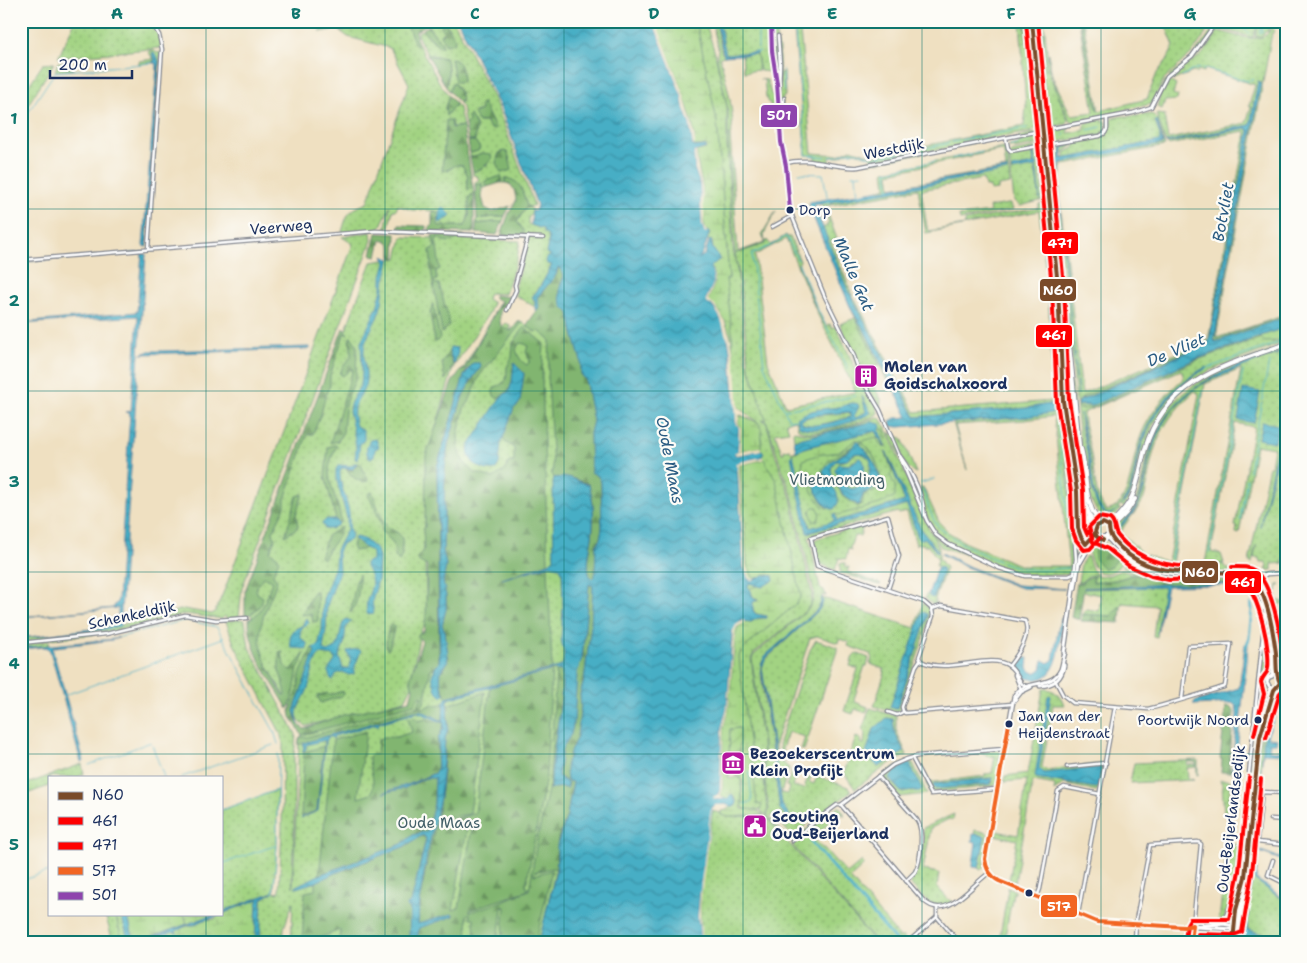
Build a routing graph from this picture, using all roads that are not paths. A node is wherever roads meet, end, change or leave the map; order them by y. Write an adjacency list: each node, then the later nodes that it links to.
1 (151, 21): 23 (street)
2 (771, 21): 9 (street)
3 (778, 21): 7 (street)
4 (1029, 21): 14 (street)
5 (1036, 21): 13 (main road)
6 (1217, 21): 11 (street)
7 (778, 26)
8 (778, 36): 9 (street)
9 (778, 93): 12 (street)
10 (784, 98): 12 (street)
11 (1107, 118): 13 (street); 16 (street)
12 (780, 126): 18 (street)
13 (1047, 129): 27 (main road)
14 (1040, 131): 15 (street, Westdijk); 37 (street)
15 (1006, 138): 17 (street); 18 (street, Westdijk)
16 (1051, 144)
17 (1039, 146)
18 (786, 163): 19 (street)
19 (792, 216): 20 (street); 28 (street)
20 (772, 227)
21 (528, 237): 22 (street, Veerweg); 23 (street, Veerweg); 25 (street)
22 (543, 238)
23 (148, 249): 24 (street, Veerweg)
24 (21, 260)
25 (507, 310)
26 (1286, 344): 29 (main road)
27 (1079, 445): 30 (main road); 32 (main road)
28 (898, 454): 31 (street); 31 (street)
29 (1140, 473): 32 (main road); 32 (main road)
30 (1088, 513): 33 (main road); 35 (main road)
31 (925, 518): 37 (street)
32 (1107, 523): 33 (main road); 34 (main road)
33 (1096, 527): 34 (main road)
34 (1103, 536): 35 (street); 36 (street); 36 (street); 38 (street)
35 (1091, 539): 38 (street)
36 (1114, 543): 40 (street)
37 (1075, 549): 38 (street)
38 (1084, 552): 52 (street)
39 (1286, 572): 40 (street)
40 (1253, 581): 45 (street)
41 (888, 589): 41 (street); 43 (street)
42 (1258, 601): 46 (street, Oud-Beijerlandsedijk)
43 (932, 609): 48 (street); 49 (street)
44 (247, 618): 47 (street, Schenkeldijk)
45 (1272, 634): 46 (street); 51 (street)
46 (1264, 635): 83 (street, Oud-Beijerlandsedijk)
47 (21, 642)
48 (920, 660): 49 (street); 61 (street)
49 (1009, 666): 50 (street)
50 (1014, 672): 55 (street); 55 (street)
51 (1274, 676): 53 (street); 56 (street)
52 (1054, 680): 55 (street); 59 (street)
53 (1280, 683): 54 (street); 56 (street)
54 (1286, 684)
55 (1023, 688): 58 (street)
56 (1273, 689): 86 (street)
57 (1182, 700): 57 (street); 59 (street)
58 (1013, 703): 61 (street); 62 (street)
59 (1116, 707): 64 (street)
60 (888, 712): 61 (street)
61 (903, 712)
62 (1004, 749): 63 (street); 67 (street)
63 (912, 758): 66 (street); 67 (street)
64 (1106, 763): 65 (street); 68 (street)
65 (1067, 767)
66 (878, 776): 70 (street); 77 (street)
67 (997, 789): 76 (street)
68 (1100, 794): 79 (street); 81 (street)
69 (1286, 794): 74 (street)
70 (841, 805): 73 (street); 77 (street)
71 (1271, 819): 72 (street)
72 (1286, 820)
73 (792, 841)
74 (1286, 845)
75 (1273, 860): 78 (street)
76 (989, 873): 79 (street); 80 (street)
77 (906, 881): 80 (street)
78 (1285, 883)
79 (1037, 897): 81 (street)
80 (937, 908): 82 (street)
81 (1078, 914): 84 (street)
82 (937, 916): 88 (street); 89 (street)
83 (1226, 916)
84 (1136, 924): 85 (street); 85 (street); 90 (street)
85 (1193, 927): 86 (street); 91 (street)
86 (1235, 927): 93 (street)
87 (1224, 935): 92 (street)
88 (908, 942)
89 (959, 942)
90 (1135, 942)
91 (1191, 942)
92 (1225, 942)
93 (1234, 942)

